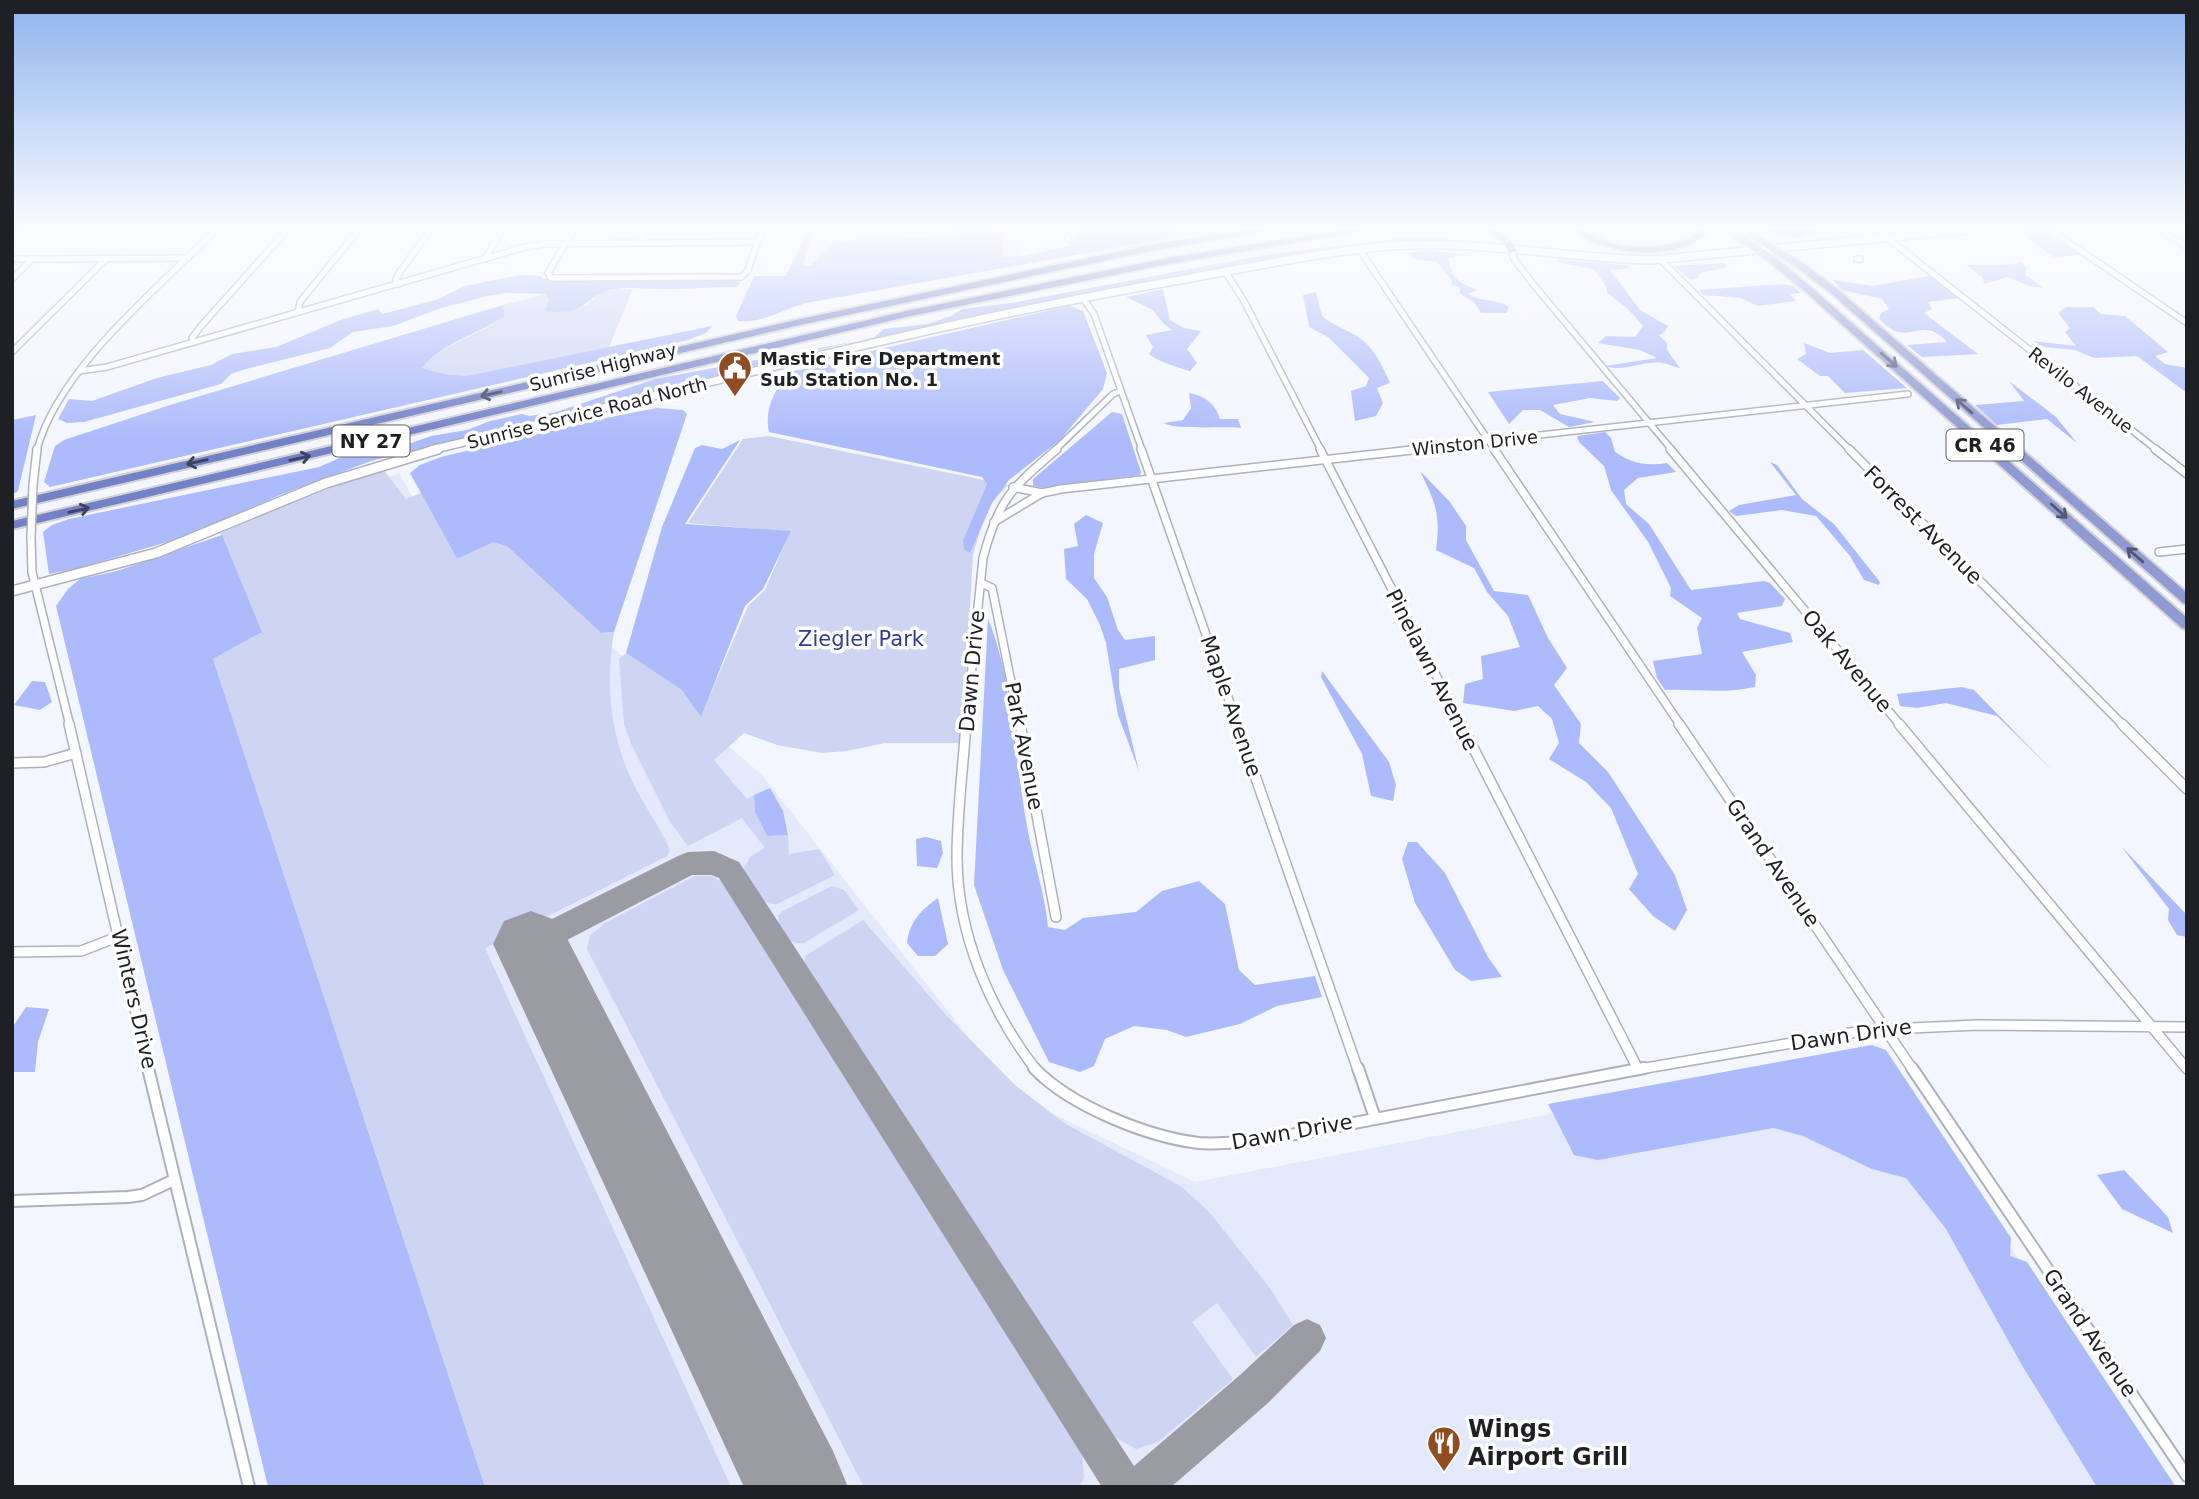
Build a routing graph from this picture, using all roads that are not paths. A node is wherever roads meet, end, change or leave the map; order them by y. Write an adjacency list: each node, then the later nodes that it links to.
1 (66, 299): 21 (street)
2 (148, 299): 22 (street, Winters Drive)
3 (225, 299): 20 (street)
4 (302, 299): 18 (street)
5 (345, 299): 18 (street)
6 (909, 299): 33 (highway, Sunrise Highway / NY 27, one-way to 33)
7 (980, 299): 35 (highway, Sunrise Highway / NY 27, one-way to 7)
8 (1073, 299): 39 (street, Sunrise Service Road North)
9 (1083, 299): 23 (street, Maple Avenue)
10 (1243, 299): 28 (street, Pinelawn Avenue)
11 (1393, 299): 27 (street, Grand Avenue)
12 (1546, 299): 26 (street, Oak Avenue)
13 (1699, 299): 25 (street, Forrest Avenue)
14 (1816, 299): 42 (highway, CR 46, one-way to 42)
15 (1843, 299): 41 (highway, CR 46, one-way to 15)
16 (1965, 299): 29 (street, Revilo Avenue)
17 (2152, 299): 19 (street)
18 (298, 312): 20 (street)
19 (2187, 323)
20 (194, 342): 22 (street)
21 (12, 352)
22 (79, 371): 39 (street, Winters Drive, bridge)
23 (1121, 391): 30 (street, Maple Avenue); 31 (street, Dawn Drive)
24 (1908, 394): 25 (street, Winston Drive)
25 (1804, 406): 26 (street, Winston Drive); 45 (street, Forrest Avenue)
26 (1650, 423): 27 (street, Winston Drive); 49 (street, Oak Avenue)
27 (1489, 441): 28 (street, Winston Drive); 51 (street, Grand Avenue)
28 (1324, 460): 30 (street, Winston Drive); 52 (street, Pinelawn Avenue)
29 (2187, 474)
30 (1151, 480): 32 (street, Winston Drive); 54 (street, Maple Avenue)
31 (1013, 487): 32 (street, Winston Drive); 34 (street, Dawn Drive)
32 (1042, 493): 34 (street, Winston Drive)
33 (12, 505)
34 (994, 522): 38 (street, Dawn Drive)
35 (12, 525)
36 (2187, 549): 37 (street)
37 (2158, 552)
38 (981, 583): 46 (street, Park Avenue); 54 (street, Dawn Drive)
39 (37, 584): 40 (street, Sunrise Service Road North); 43 (street, Winters Drive)
40 (12, 591)
41 (2187, 600)
42 (2187, 625)
43 (76, 753): 44 (street); 47 (street, Winters Drive)
44 (12, 762)
45 (2187, 789)
46 (1056, 917)
47 (120, 936): 48 (street); 55 (street, Winters Drive)
48 (12, 952)
49 (2149, 1026): 50 (street, Dawn Drive); 51 (street, Dawn Drive); 53 (street, Oak Avenue)
50 (2187, 1027)
51 (1884, 1029): 52 (street, Dawn Drive); 57 (street, Grand Avenue)
52 (1638, 1069): 54 (street, Dawn Drive)
53 (2187, 1069)
54 (1375, 1118)
55 (174, 1180): 56 (street); 58 (street, Winters Drive)
56 (12, 1201)
57 (2187, 1476)
58 (249, 1487)

